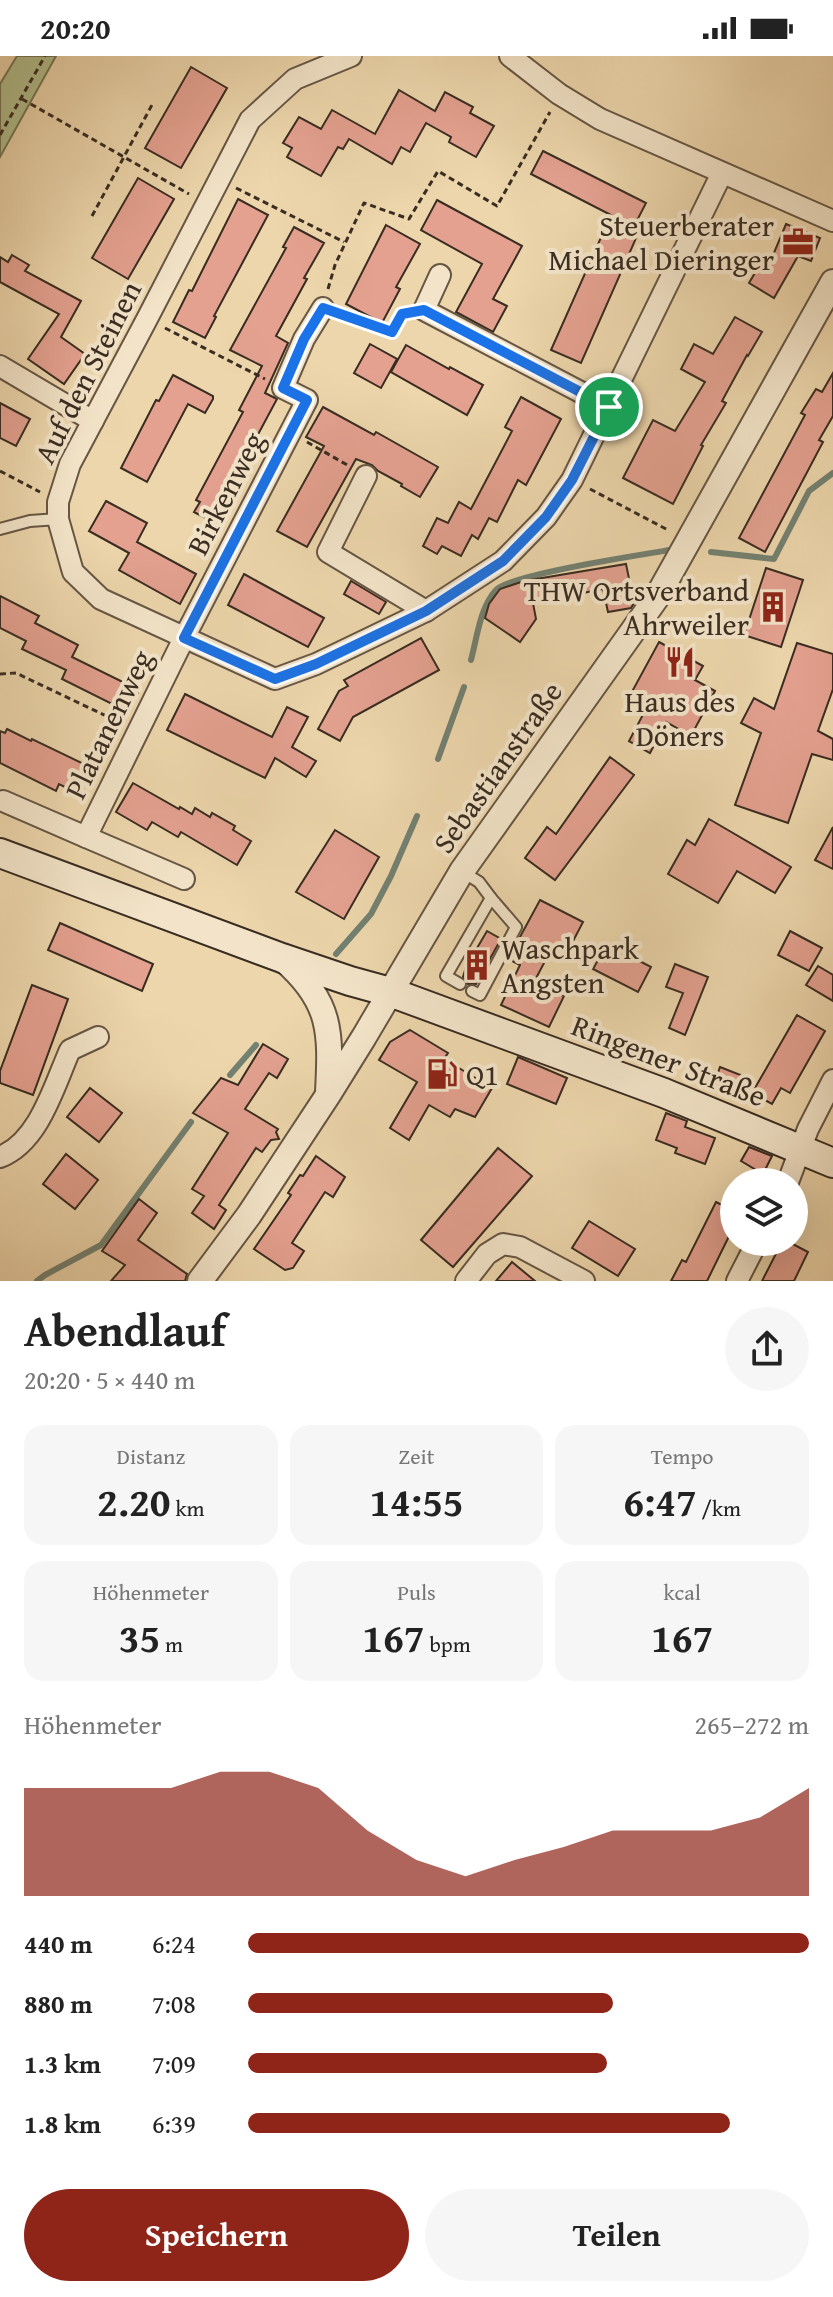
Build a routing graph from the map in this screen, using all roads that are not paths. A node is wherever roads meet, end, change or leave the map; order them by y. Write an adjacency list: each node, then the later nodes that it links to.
1 (351, 56): 10 (street, Auf den Steinen)
2 (510, 56): 3 (street)
3 (722, 173): 4 (street); 9 (street)
4 (833, 221)
5 (440, 275): 9 (street)
6 (833, 282): 19 (street, Sebastianstraße)
7 (323, 308): 15 (street, Birkenweg)
8 (0, 366): 10 (street)
9 (609, 407): 14 (street)
10 (93, 421): 12 (street, Auf den Steinen)
11 (366, 476): 14 (street)
12 (58, 510): 13 (lane); 15 (street)
13 (0, 529)
14 (426, 611): 15 (street)
15 (184, 638): 17 (street, Platanenweg)
16 (3, 801): 17 (street, Platanenweg)
17 (86, 837): 20 (street, Platanenweg)
18 (0, 853): 25 (main road, Ringener Straße)
19 (462, 871): 21 (lane); 29 (street, Sebastianstraße)
20 (184, 879)
21 (491, 898): 22 (lane); 28 (lane)
22 (465, 941): 23 (lane); 24 (lane)
23 (478, 948)
24 (457, 956): 26 (lane); 27 (lane)
25 (282, 958): 29 (main road, Ringener Straße); 32 (street)
26 (469, 962)
27 (460, 984)
28 (472, 991)
29 (390, 992): 32 (street, Sebastianstraße); 33 (main road, Ringener Straße)
30 (98, 1037): 34 (street)
31 (833, 1080): 33 (street)
32 (328, 1095): 38 (street, Sebastianstraße)
33 (801, 1148): 35 (main road, Ringener Straße); 36 (street)
34 (0, 1157)
35 (833, 1163)
36 (793, 1168)
37 (750, 1256): 41 (street)
38 (200, 1281)
39 (466, 1281): 40 (street)
40 (584, 1281)
41 (737, 1281)

